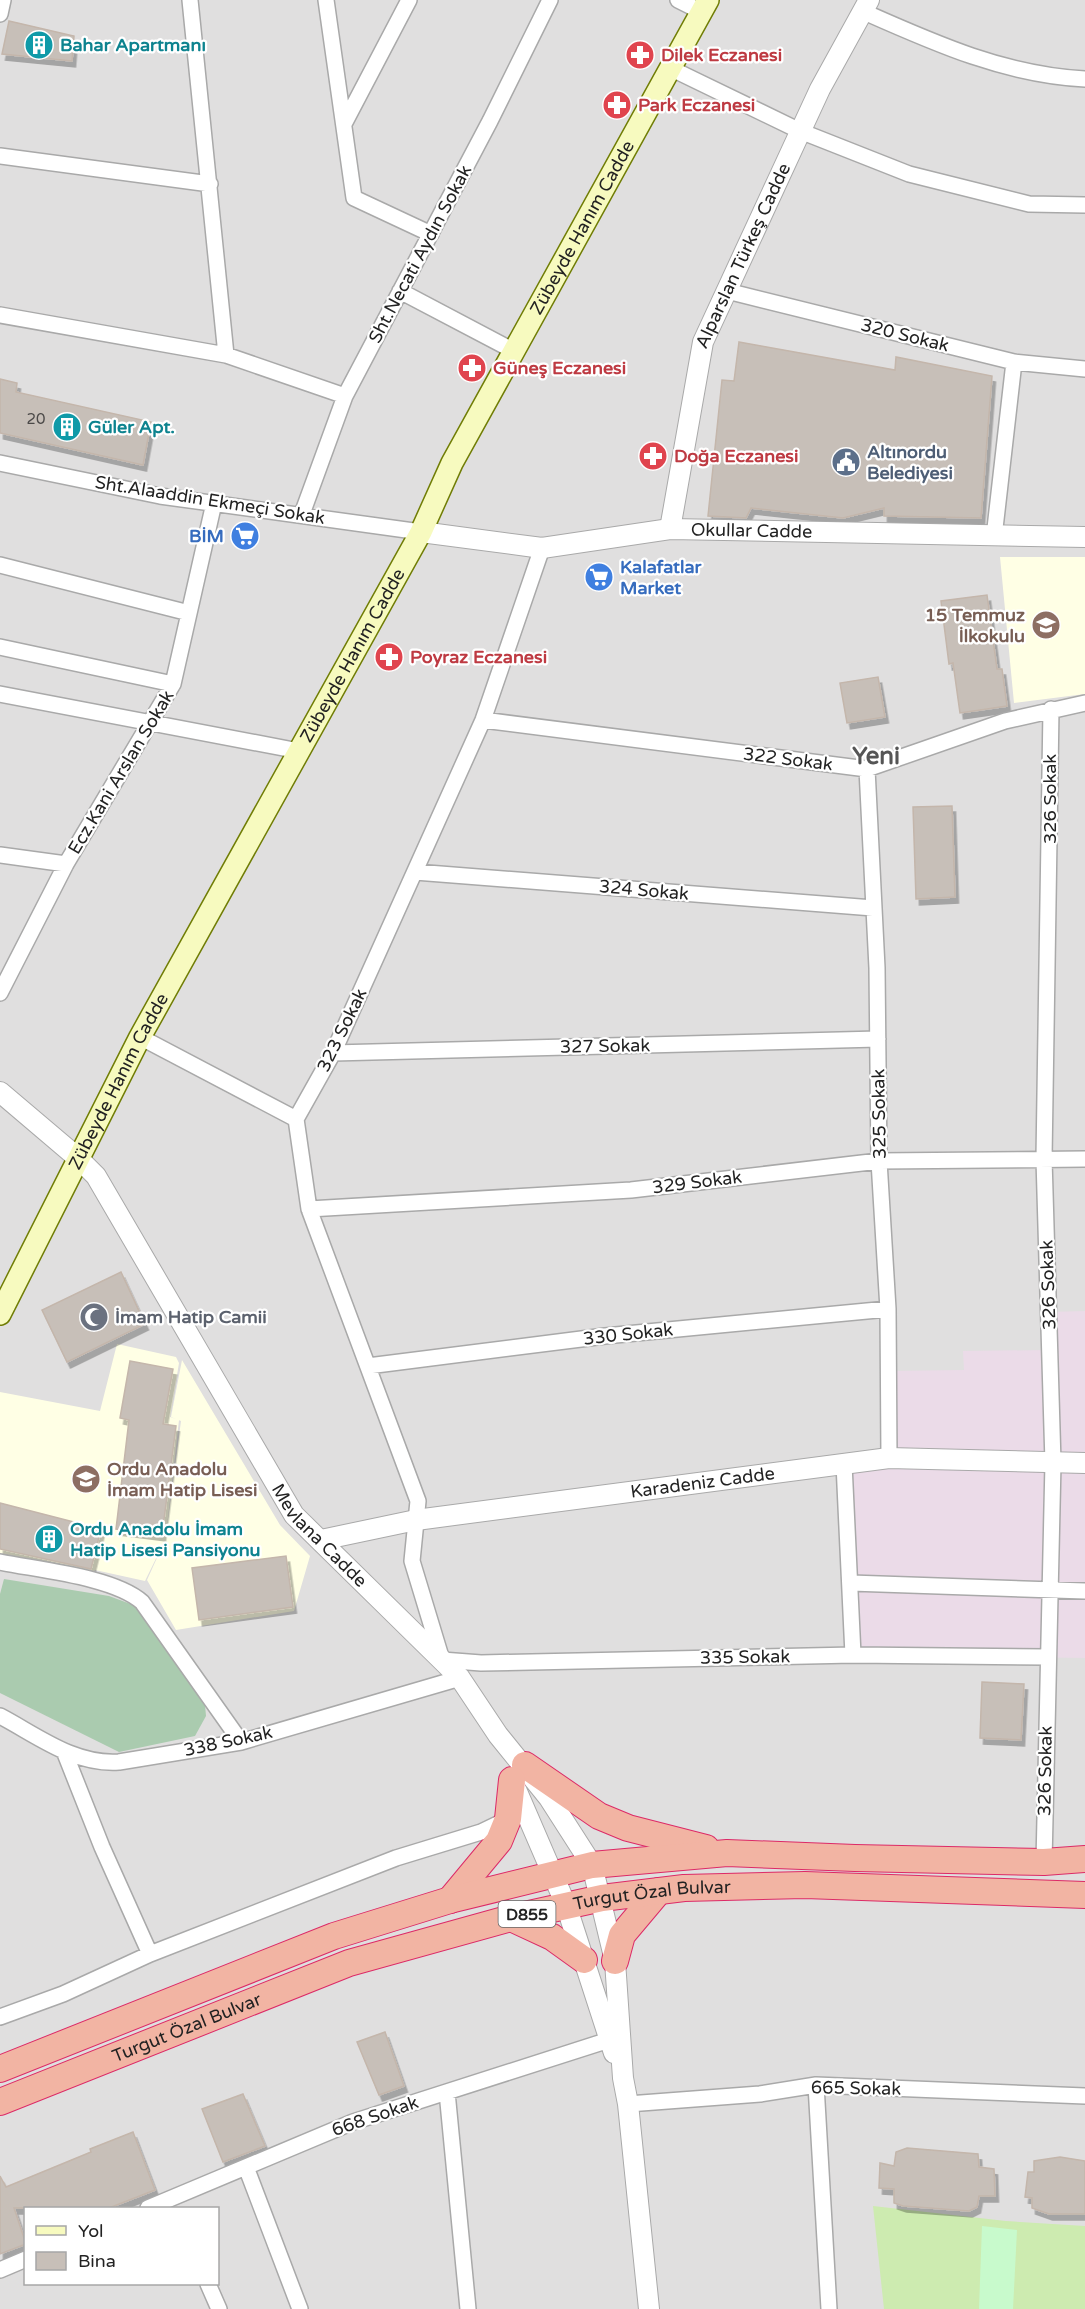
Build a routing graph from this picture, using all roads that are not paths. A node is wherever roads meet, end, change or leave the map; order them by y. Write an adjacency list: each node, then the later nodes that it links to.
1 (3, 0): 9 (street)
2 (190, 0): 15 (street)
3 (326, 0): 12 (street)
4 (409, 0): 12 (street)
5 (550, 0): 17 (street, Sht.Necati Aydın Sokak)
6 (678, 0): 7 (street)
7 (705, 6): 10 (main road, Zübeyde Hanım Cadde)
8 (866, 6): 11 (street); 13 (street, Alparslan Türkeş Cadde)
9 (0, 14)
10 (672, 69): 13 (street); 21 (main road, Zübeyde Hanım Cadde)
11 (1085, 79)
12 (344, 124): 17 (street)
13 (800, 131): 16 (street); 19 (street, Alparslan Türkeş Cadde)
14 (0, 156): 15 (street)
15 (210, 184): 22 (street)
16 (1085, 205)
17 (431, 234): 18 (street, Sht.Necati Aydın Sokak)
18 (400, 291): 21 (street); 25 (street, Sht.Necati Aydın Sokak)
19 (727, 291): 23 (street, 320 Sokak); 29 (street, Alparslan Türkeş Cadde)
20 (0, 315): 22 (street)
21 (514, 351): 30 (main road, Zübeyde Hanım Cadde)
22 (226, 355): 25 (street)
23 (1014, 362): 24 (street, 320 Sokak); 31 (street)
24 (1085, 369)
25 (345, 396): 28 (street, Sht.Necati Aydın Sokak)
26 (0, 463): 27 (street, Sht.Alaaddin Ekmeçi Sokak)
27 (214, 503): 28 (street, Sht.Alaaddin Ekmeçi Sokak); 35 (street, Ecz.Kani Arslan Sokak)
28 (302, 514): 30 (street, Sht.Alaaddin Ekmeçi Sokak)
29 (670, 529): 31 (street, Okullar Cadde); 33 (street, Okullar Cadde)
30 (421, 532): 33 (street, Okullar Cadde); 43 (main road, Zübeyde Hanım Cadde)
31 (994, 537): 32 (street, Okullar Cadde)
32 (1085, 537)
33 (542, 548): 41 (street, 323 Sokak)
34 (0, 565): 35 (street)
35 (189, 613): 37 (street, Ecz.Kani Arslan Sokak)
36 (0, 647): 37 (street)
37 (173, 684): 42 (street, Ecz.Kani Arslan Sokak)
38 (0, 694): 42 (street)
39 (1085, 703): 40 (street, 322 Sokak)
40 (1051, 709): 44 (street, 322 Sokak); 56 (street, 326 Sokak)
41 (483, 720): 44 (street, 322 Sokak); 47 (street, 323 Sokak)
42 (152, 723): 43 (street); 46 (street, Ecz.Kani Arslan Sokak)
43 (299, 751): 50 (main road, Zübeyde Hanım Cadde)
44 (867, 769): 48 (street, 325 Sokak)
45 (0, 855): 46 (street)
46 (66, 864): 49 (street, Ecz.Kani Arslan Sokak)
47 (415, 872): 48 (street, 324 Sokak); 52 (street, 323 Sokak)
48 (873, 909): 51 (street, 325 Sokak)
49 (0, 993)
50 (140, 1038): 54 (street); 55 (main road, Zübeyde Hanım Cadde)
51 (878, 1039): 52 (street, 327 Sokak); 58 (street, 325 Sokak)
52 (333, 1053): 54 (street, 323 Sokak)
53 (0, 1092): 55 (street, Mevlana Cadde)
54 (296, 1119): 59 (street)
55 (79, 1159): 61 (main road, Zübeyde Hanım Cadde); 68 (street, Mevlana Cadde)
56 (1044, 1159): 57 (street, 329 Sokak); 58 (street, 329 Sokak); 64 (street, 326 Sokak)
57 (1085, 1159)
58 (879, 1161): 59 (street, 329 Sokak); 60 (street, 325 Sokak)
59 (309, 1209): 62 (street)
60 (888, 1309): 62 (street, 330 Sokak); 63 (street, 325 Sokak)
61 (0, 1314)
62 (368, 1366): 67 (street)
63 (889, 1458): 64 (street, Karadeniz Cadde); 65 (street, Karadeniz Cadde)
64 (1053, 1462): 66 (street, Karadeniz Cadde); 71 (street, 326 Sokak)
65 (844, 1464): 67 (street, Karadeniz Cadde); 70 (street)
66 (1085, 1464)
67 (416, 1520): 68 (street, Karadeniz Cadde); 75 (street)
68 (321, 1540): 75 (street, Mevlana Cadde)
69 (0, 1562): 78 (street)
70 (851, 1583): 71 (street); 73 (street)
71 (1049, 1590): 72 (street); 74 (street, 326 Sokak)
72 (1085, 1591)
73 (853, 1655): 74 (street, 335 Sokak); 75 (street, 335 Sokak)
74 (1047, 1657): 84 (street, 326 Sokak)
75 (442, 1660): 76 (street, Mevlana Cadde)
76 (460, 1678): 78 (street, 338 Sokak); 80 (street, Mevlana Cadde)
77 (0, 1716): 79 (street, 338 Sokak)
78 (241, 1742): 79 (street, 338 Sokak)
79 (64, 1751): 93 (street)
80 (519, 1773): 81 (highway); 82 (highway); 85 (street, Mevlana Cadde); 86 (street, Mevlana Cadde)
81 (508, 1819): 90 (highway); 93 (street)
82 (727, 1853): 84 (highway, Turgut Özal Bulvar / D855); 85 (highway, Turgut Özal Bulvar / D855)
83 (1085, 1859): 84 (highway, Turgut Özal Bulvar / D855)
84 (1044, 1862)
85 (592, 1865): 86 (highway, Turgut Özal Bulvar / D855); 89 (street, Mevlana Cadde)
86 (553, 1874): 90 (highway, Turgut Özal Bulvar / D855); 91 (street, Mevlana Cadde)
87 (659, 1891): 88 (highway, Turgut Özal Bulvar / D855); 89 (highway, Turgut Özal Bulvar / D855); 95 (highway)
88 (1085, 1895)
89 (602, 1898): 91 (highway, Turgut Özal Bulvar / D855); 95 (street, Mevlana Cadde)
90 (450, 1900): 98 (highway, Turgut Özal Bulvar / D855)
91 (566, 1905): 92 (highway, Turgut Özal Bulvar / D855); 94 (street, Mevlana Cadde)
92 (512, 1918): 94 (highway); 103 (highway, Turgut Özal Bulvar / D855)
93 (150, 1954): 96 (street)
94 (584, 1960): 97 (street, Mevlana Cadde)
95 (615, 1961): 99 (street, Mevlana Cadde)
96 (0, 2017)
97 (609, 2040): 99 (street, Mevlana Cadde); 101 (street, 668 Sokak)
98 (0, 2069)
99 (623, 2078): 104 (street)
100 (816, 2085): 102 (street, 665 Sokak); 104 (street, 665 Sokak); 115 (street)
101 (447, 2092): 105 (street, 668 Sokak); 113 (street)
102 (1085, 2096)
103 (0, 2102)
104 (628, 2104): 114 (street)
105 (246, 2167): 106 (street, 668 Sokak); 112 (street)
106 (174, 2203): 107 (street, 668 Sokak)
107 (153, 2207)
108 (24, 2260): 109 (street)
109 (0, 2270)
110 (209, 2285): 111 (street)
111 (219, 2309)
112 (300, 2309)
113 (468, 2309)
114 (649, 2309)
115 (829, 2309)

